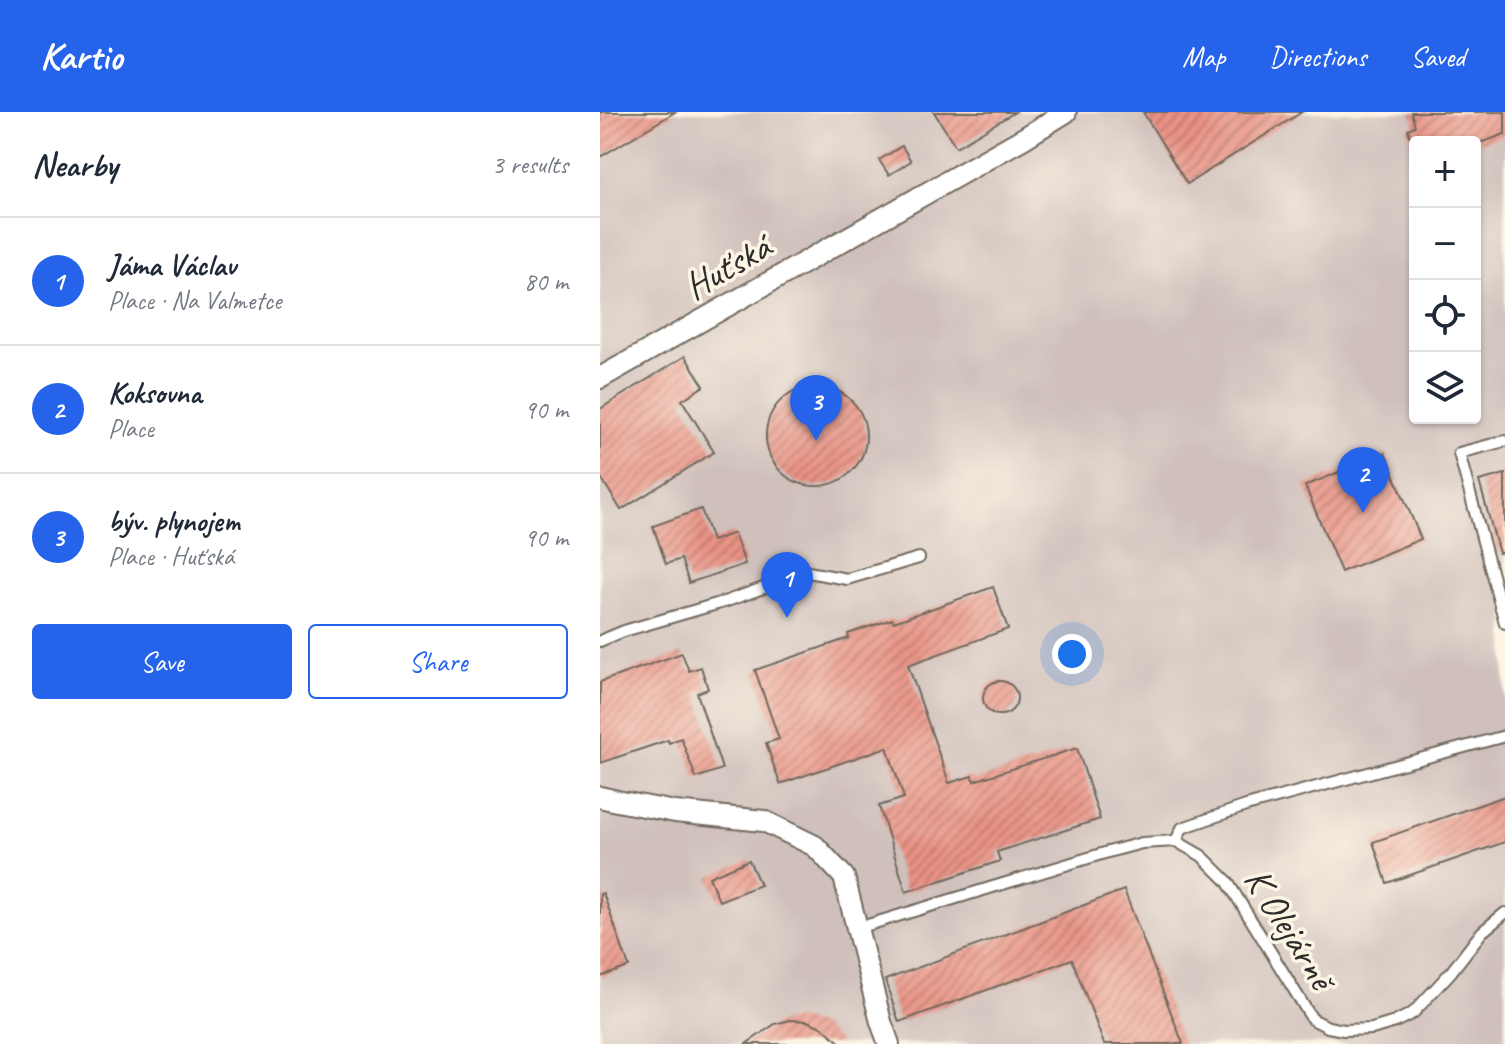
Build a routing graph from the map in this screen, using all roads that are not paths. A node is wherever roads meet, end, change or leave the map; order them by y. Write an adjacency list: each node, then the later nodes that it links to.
1 (1066, 112): 2 (street, Huťská)
2 (600, 378)
3 (1505, 441): 5 (lane)
4 (919, 558): 6 (lane)
5 (1505, 623)
6 (600, 641)
7 (1505, 736): 9 (lane)
8 (600, 797): 11 (street)
9 (1176, 841): 10 (lane, K Olejárně); 11 (lane)
10 (1505, 913)
11 (858, 928): 12 (street)
12 (889, 1044)

